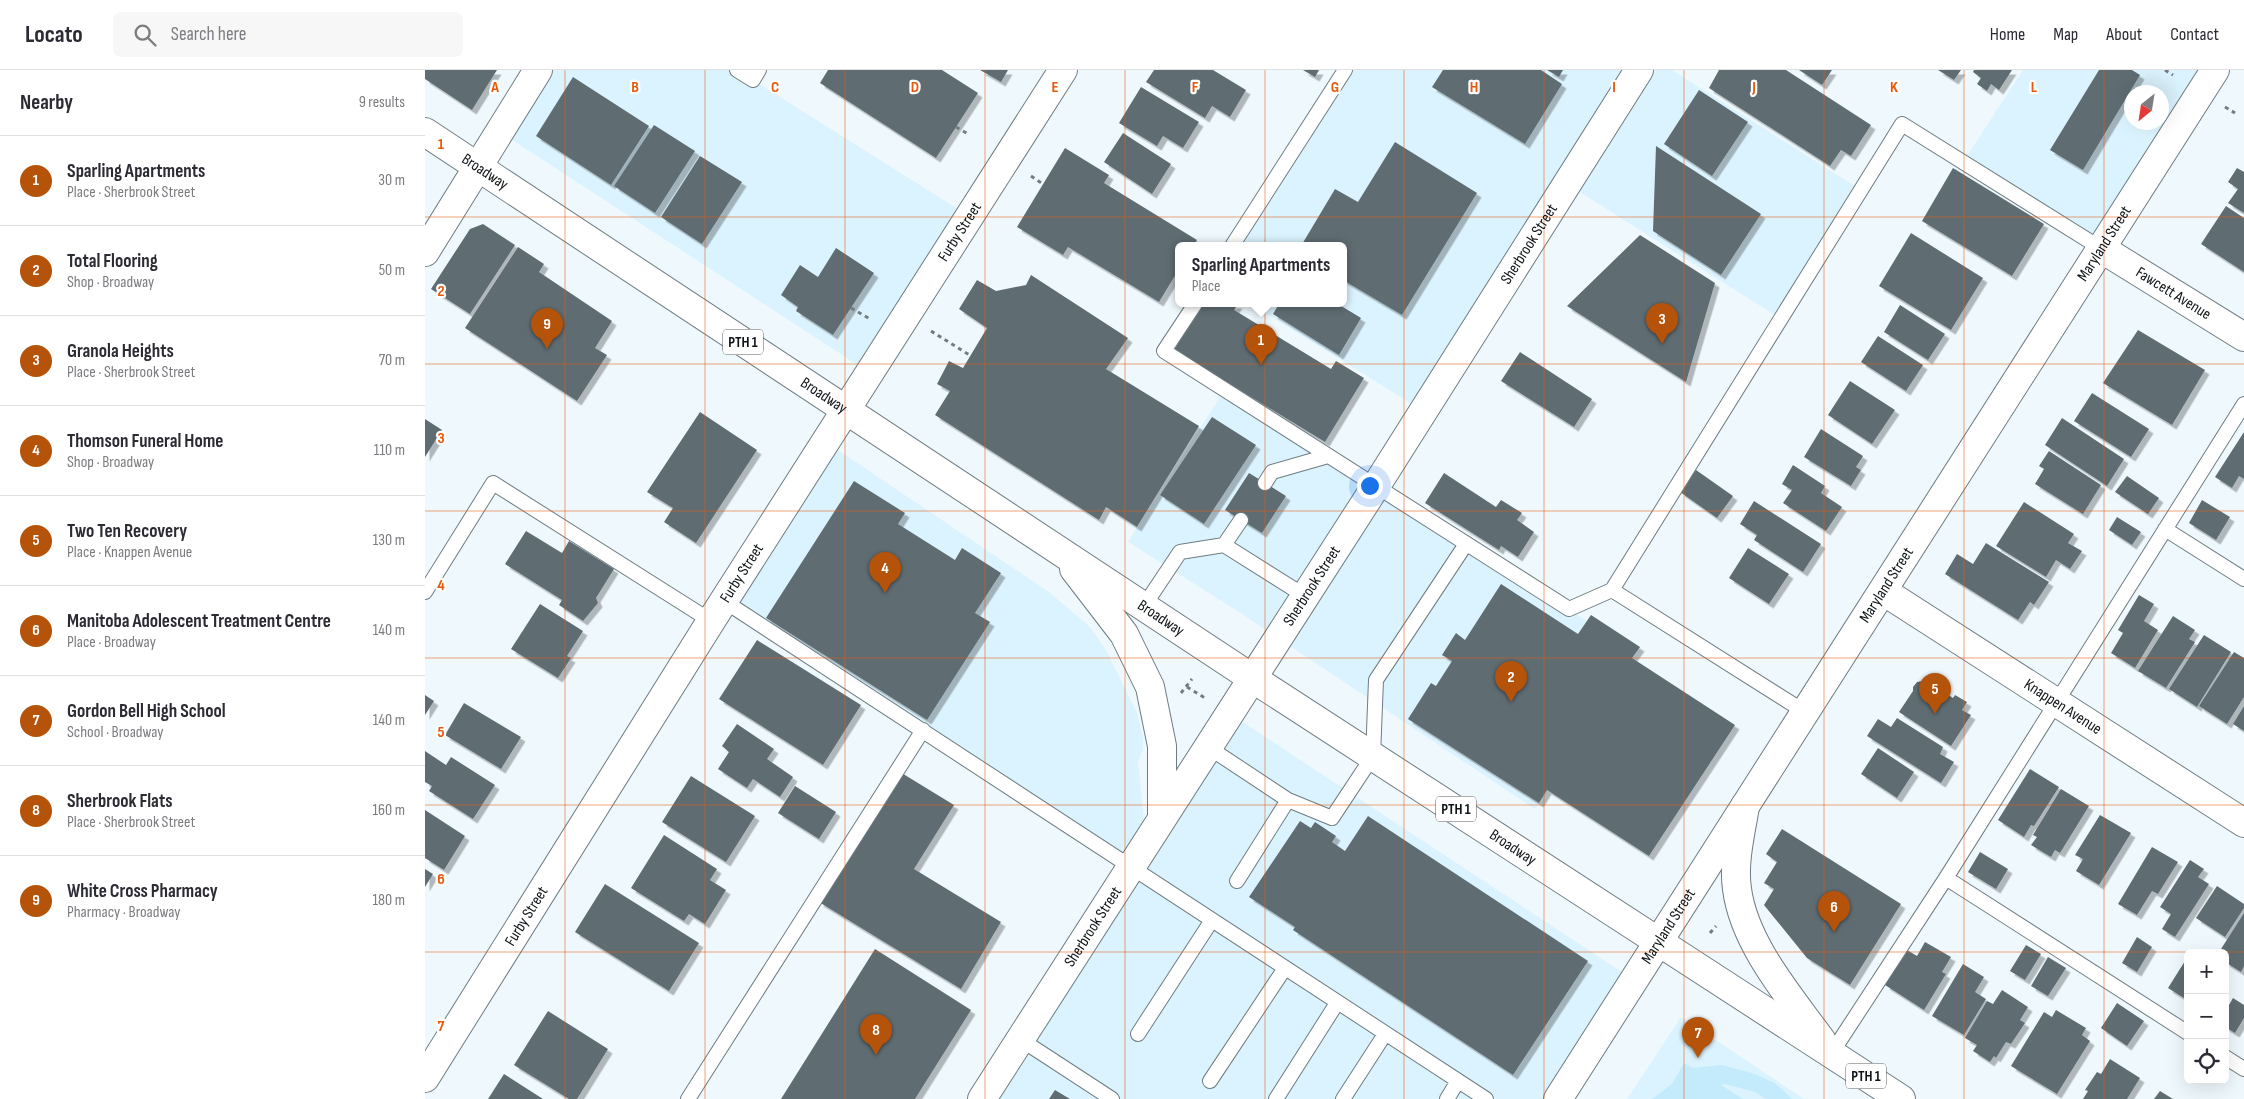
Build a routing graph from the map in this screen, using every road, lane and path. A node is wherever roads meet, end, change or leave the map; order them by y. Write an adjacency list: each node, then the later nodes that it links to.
1 (538, 70): 15 (main road)
2 (737, 70): 3 (lane)
3 (759, 70)
4 (1063, 70): 22 (main road, Furby Street)
5 (1345, 70): 18 (lane)
6 (1639, 70): 29 (main road, Sherbrook Street)
7 (2165, 70): 9 (path)
8 (2215, 70): 19 (main road, Maryland Street)
9 (2173, 75)
10 (2222, 105): 11 (path)
11 (2235, 113)
12 (957, 126): 14 (path)
13 (425, 132): 15 (main road, Broadway / PTH 1)
14 (968, 134)
15 (479, 166): 20 (main road); 26 (main road, Broadway / PTH 1)
16 (1037, 180): 17 (path)
17 (1043, 184)
18 (1235, 242)
19 (2102, 249): 23 (main road, Fawcett Avenue); 36 (lane); 37 (main road, Maryland Street)
20 (425, 252)
21 (1193, 307): 27 (lane)
22 (906, 316): 24 (path); 26 (main road, Furby Street)
23 (2244, 337)
24 (971, 356)
25 (2244, 404): 31 (lane)
26 (846, 411): 34 (main road, Broadway / PTH 1); 41 (main road, Furby Street)
27 (1328, 456): 28 (lane); 29 (lane)
28 (1265, 483)
29 (1376, 486): 32 (lane); 39 (main road, Sherbrook Street)
30 (1241, 520): 33 (lane)
31 (2165, 529): 35 (lane); 45 (lane)
32 (1466, 544): 36 (lane); 49 (lane)
33 (1224, 545): 39 (lane); 40 (lane)
34 (1061, 552): 40 (main road, Broadway / PTH 1); 52 (main road)
35 (2244, 579)
36 (1612, 590): 46 (lane)
37 (1883, 591): 45 (main road, Knappen Avenue); 46 (main road, Maryland Street)
38 (425, 592): 41 (lane)
39 (1305, 596): 42 (main road, Sherbrook Street)
40 (1144, 606): 42 (main road, Broadway / PTH 1)
41 (718, 611): 47 (lane); 70 (main road, Furby Street)
42 (1252, 678): 48 (main road, Sherbrook Street); 49 (main road, Broadway / PTH 1)
43 (1192, 679): 44 (path)
44 (1207, 699)
45 (2056, 703): 53 (main road, Knappen Avenue); 55 (lane)
46 (1805, 712): 51 (main road, Maryland Street)
47 (923, 730): 54 (lane); 73 (lane)
48 (1208, 747): 50 (lane); 52 (main road, Sherbrook Street)
49 (1373, 756): 50 (lane); 60 (main road, Broadway / PTH 1)
50 (1288, 800): 56 (lane)
51 (1745, 806): 60 (main road, Maryland Street); 67 (main road)
52 (1162, 818): 54 (main road, Sherbrook Street)
53 (2244, 823)
54 (1131, 866): 57 (lane); 66 (main road, Sherbrook Street)
55 (1946, 878): 63 (lane); 67 (lane)
56 (1237, 881)
57 (1212, 920): 61 (lane); 64 (lane)
58 (1717, 925): 59 (path)
59 (1710, 933)
60 (1659, 941): 67 (main road, Broadway / PTH 1); 80 (main road, Maryland Street)
61 (1285, 968): 62 (lane); 71 (lane)
62 (1337, 1003): 65 (lane); 76 (lane)
63 (2184, 1030)
64 (1138, 1034)
65 (1385, 1034): 72 (lane); 77 (lane)
66 (1020, 1039): 74 (main road, Sherbrook Street); 75 (lane)
67 (1831, 1054): 81 (main road, Broadway / PTH 1)
68 (2229, 1060): 69 (lane)
69 (2244, 1069)
70 (425, 1078)
71 (1210, 1081)
72 (1458, 1081): 78 (lane); 79 (lane)
73 (688, 1099)
74 (982, 1099)
75 (1112, 1099)
76 (1275, 1099)
77 (1343, 1099)
78 (1447, 1099)
79 (1486, 1099)
80 (1558, 1099)
81 (1901, 1099)

